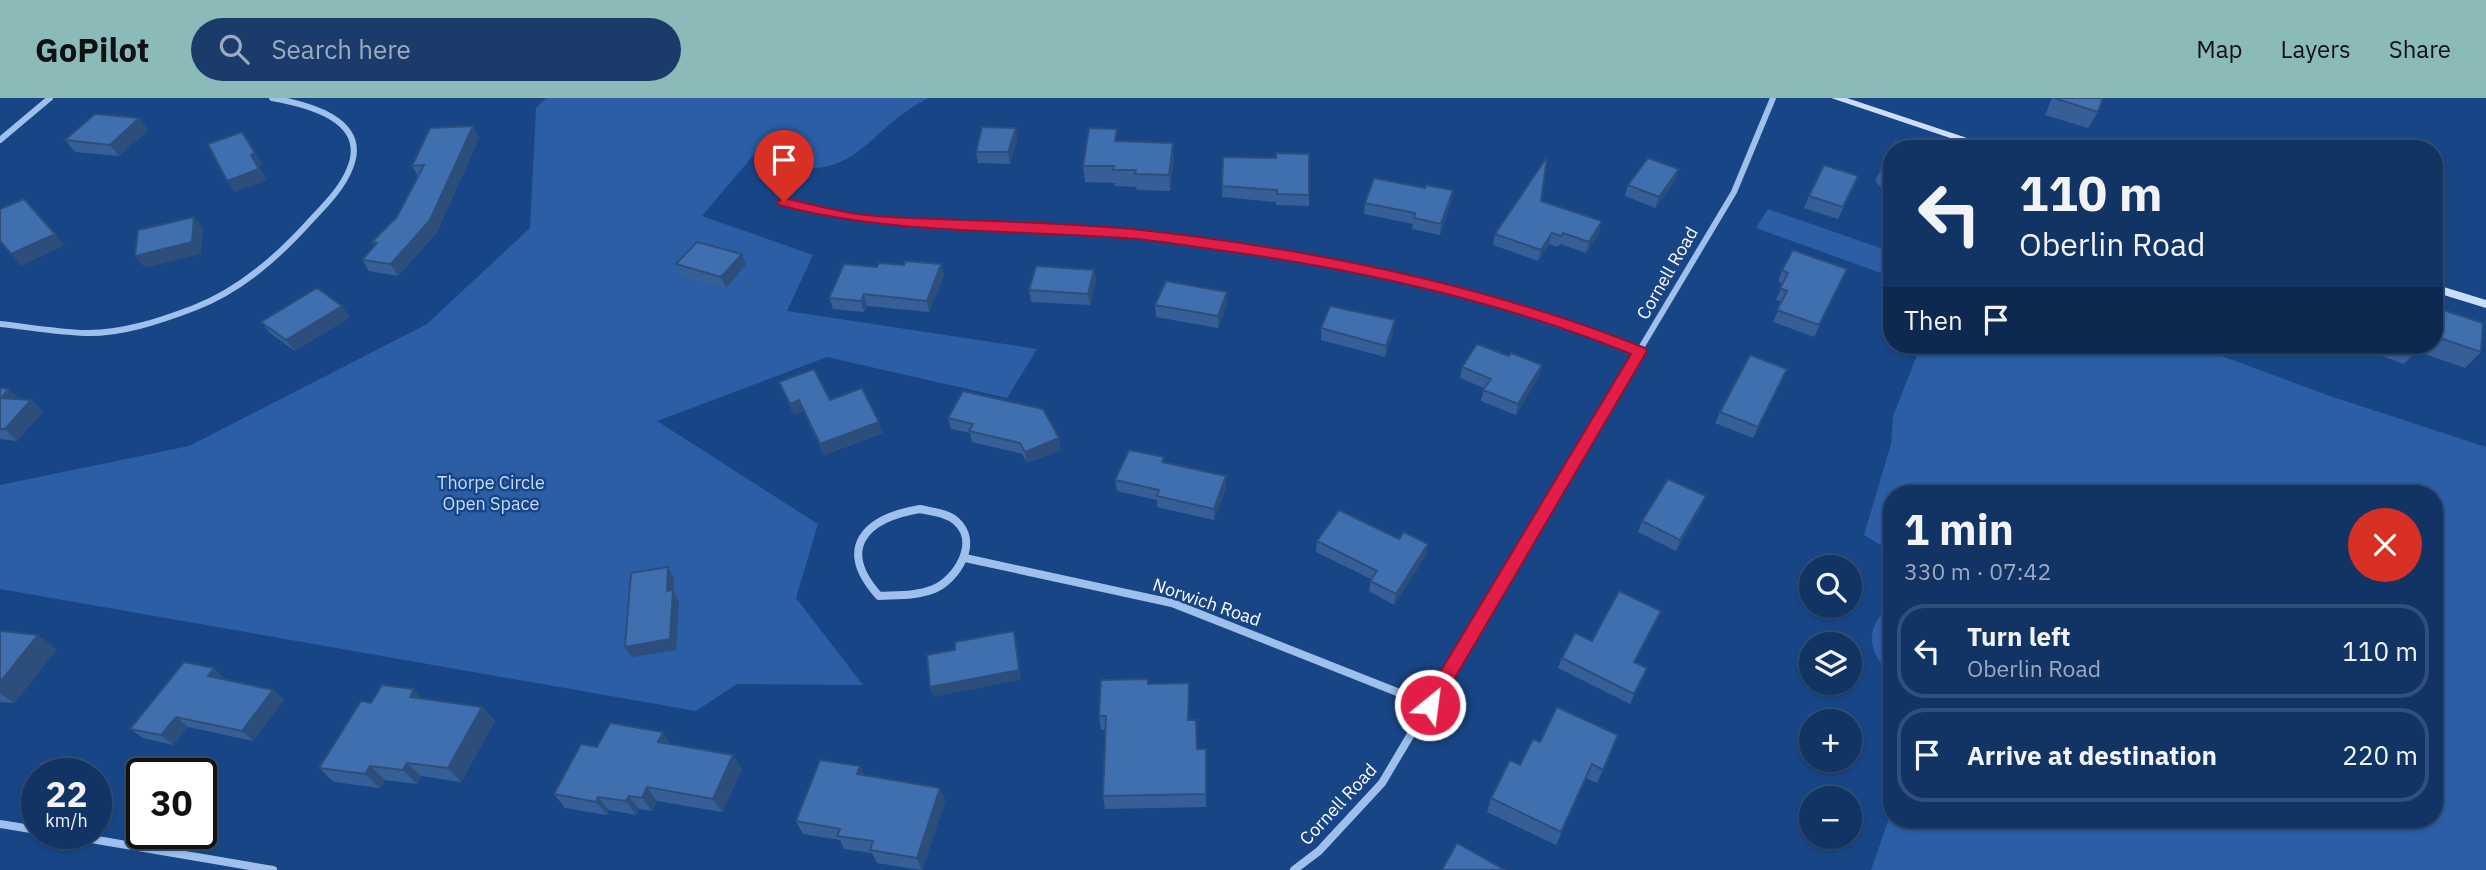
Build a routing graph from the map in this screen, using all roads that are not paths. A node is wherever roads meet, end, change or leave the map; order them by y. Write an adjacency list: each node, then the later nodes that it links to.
1 (50, 98): 5 (street)
2 (272, 98): 10 (street)
3 (1773, 98): 11 (street, Cornell Road)
4 (1836, 98): 6 (main road)
5 (0, 140)
6 (1967, 140)
7 (784, 202): 11 (street)
8 (2443, 291): 9 (main road)
9 (2486, 304)
10 (0, 324)
11 (1640, 351): 13 (street, Cornell Road)
12 (965, 558): 12 (street); 13 (street, Norwich Road)
13 (1430, 705): 18 (street, Cornell Road)
14 (0, 824): 15 (street)
15 (21, 827)
16 (112, 843): 17 (street)
17 (273, 870)
18 (1294, 870)

